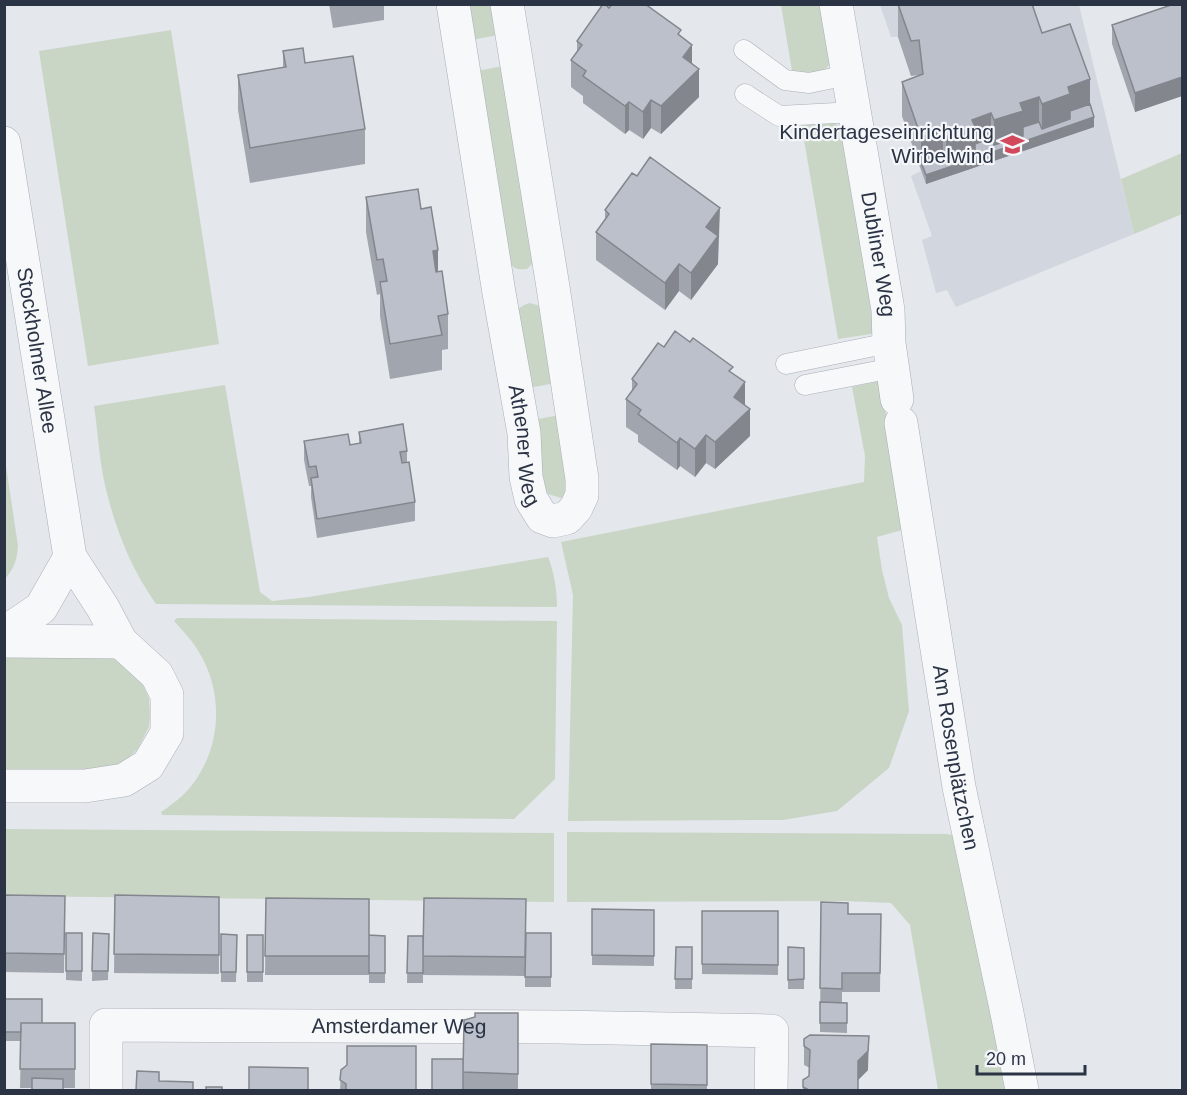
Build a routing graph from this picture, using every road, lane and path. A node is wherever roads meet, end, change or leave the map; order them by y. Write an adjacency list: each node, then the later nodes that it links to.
1 (453, 4): 2 (street, Athener Weg)
2 (507, 4)
3 (836, 4): 5 (street, Dubliner Weg)
4 (744, 50): 5 (lane)
5 (849, 75): 7 (street, Dubliner Weg)
6 (745, 94): 7 (lane)
7 (855, 112): 10 (street, Dubliner Weg)
8 (4, 143): 12 (street, Stockholmer Allee)
9 (786, 364): 10 (lane)
10 (895, 383): 11 (lane); 19 (street, Am Rosenplätzchen)
11 (805, 385)
12 (70, 557): 13 (street); 15 (street, Stockholmer Allee)
13 (4, 633)
14 (4, 641): 15 (street)
15 (121, 642): 16 (street, Stockholmer Allee)
16 (4, 786)
17 (106, 1090): 18 (street, Amsterdamer Weg)
18 (771, 1090)
19 (1022, 1090)

